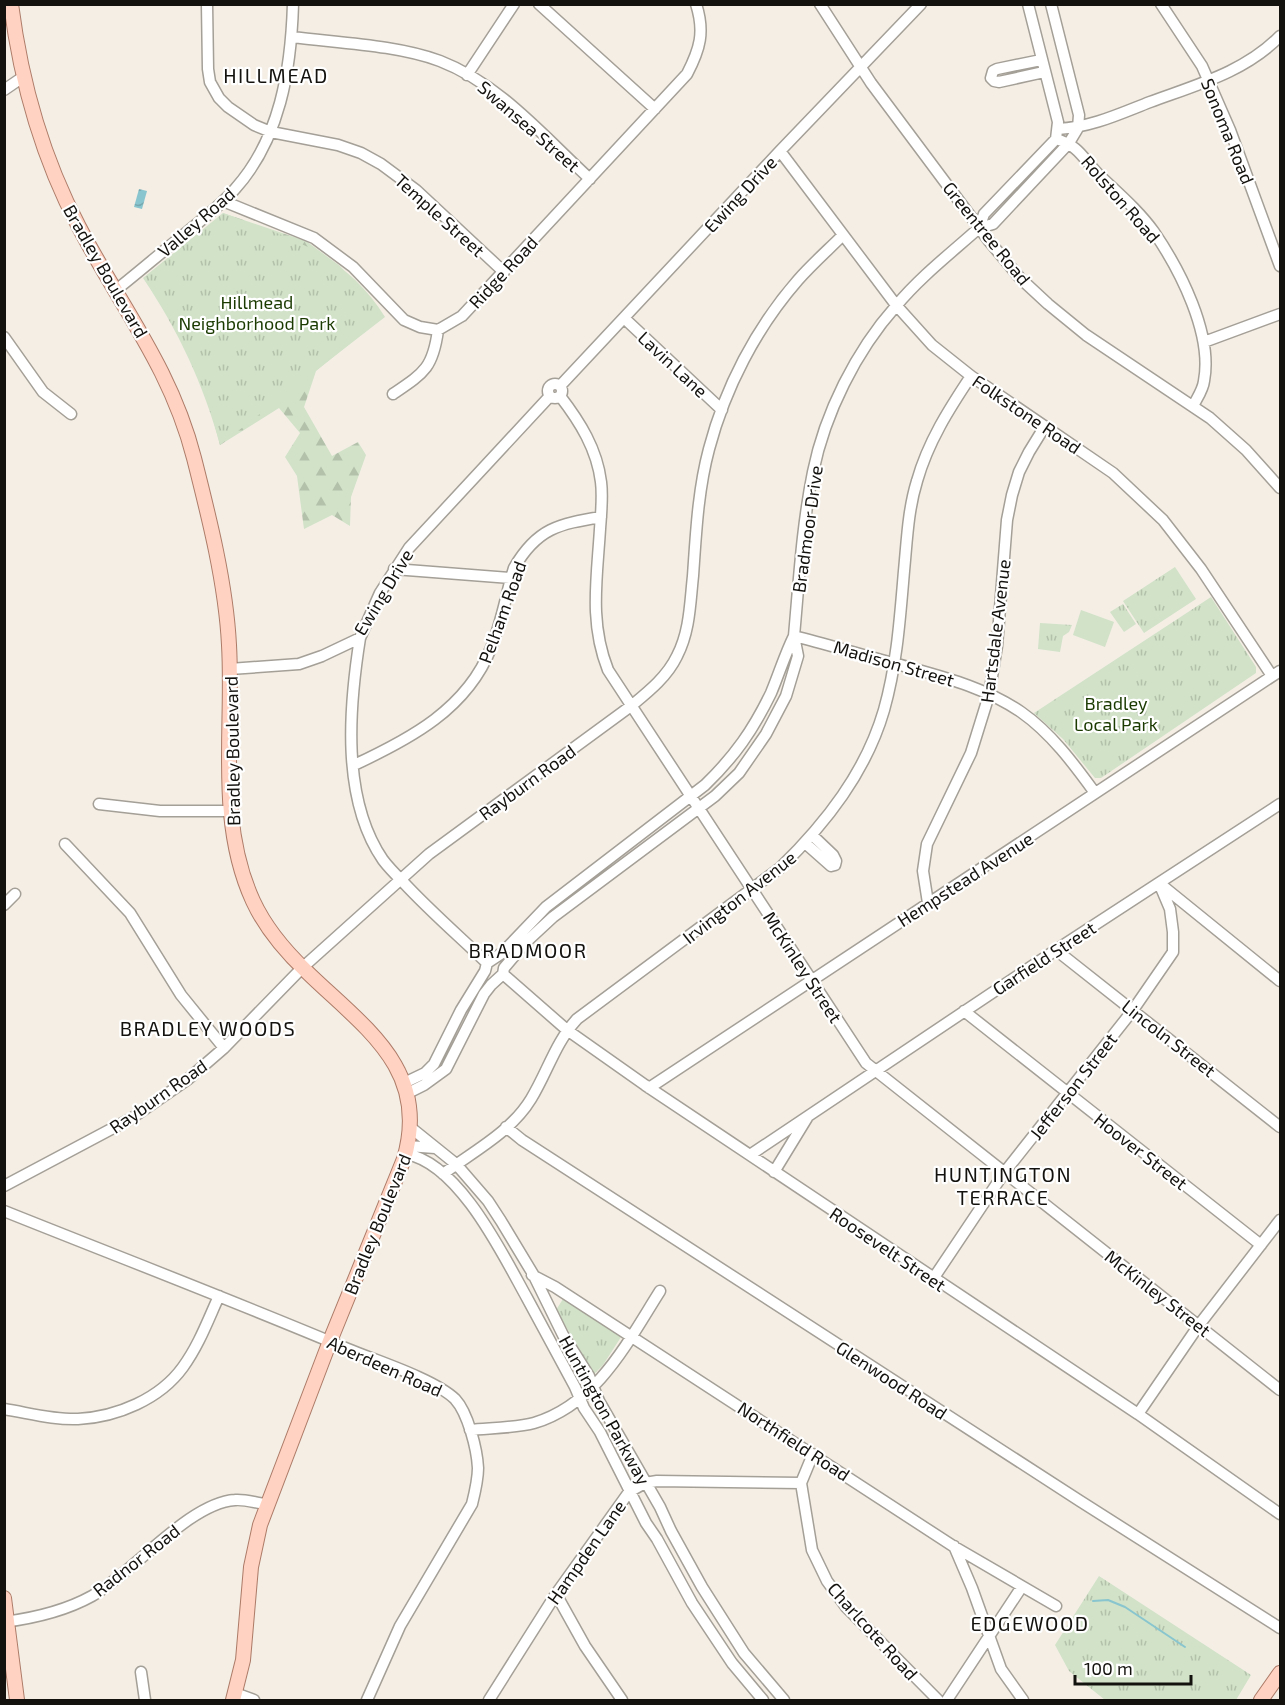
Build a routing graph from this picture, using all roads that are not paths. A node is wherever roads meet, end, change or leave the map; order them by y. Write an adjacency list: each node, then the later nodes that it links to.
1 (11, 4): 18 (main road, Bradley Boulevard)
2 (207, 4): 23 (street, Temple Street)
3 (293, 4): 13 (street, Valley Road)
4 (514, 4): 17 (street)
5 (539, 4): 21 (street)
6 (696, 4): 21 (street, Ridge Road)
7 (820, 4): 15 (street, Greentree Road)
8 (921, 4): 15 (street, Ewing Drive)
9 (1028, 4): 14 (street)
10 (1051, 4): 22 (street)
11 (1161, 4): 19 (street, Sonoma Road)
12 (1281, 36): 19 (street)
13 (292, 37): 17 (street, Swansea Street); 23 (street, Valley Road)
14 (1041, 60): 16 (street); 16 (street)
15 (860, 67): 26 (street, Ewing Drive); 29 (street, Greentree Road)
16 (1044, 72): 24 (street)
17 (467, 75): 27 (street, Swansea Street)
18 (23, 77): 20 (street); 33 (main road, Bradley Boulevard)
19 (1208, 81): 22 (street); 31 (street, Sonoma Road)
20 (4, 90)
21 (655, 109): 27 (street, Ridge Road)
22 (1078, 128): 24 (street); 25 (street, Bradmoor Drive)
23 (272, 132): 28 (street, Valley Road); 32 (street, Temple Street)
24 (1057, 134): 25 (street, Rolston Road); 29 (street, Bradmoor Drive)
25 (1069, 142): 29 (street, Bradmoor Drive); 39 (street, Rolston Road)
26 (780, 151): 30 (street, Folkstone Road); 36 (street, Ewing Drive)
27 (590, 179): 32 (street, Ridge Road)
28 (223, 201): 33 (street, Valley Road); 37 (street)
29 (979, 228): 34 (street, Bradmoor Drive); 44 (street, Greentree Road)
30 (843, 235): 34 (street, Folkstone Road); 45 (street, Rayburn Road)
31 (1281, 266)
32 (504, 272): 37 (street, Ridge Road)
33 (116, 290): 55 (main road, Bradley Boulevard)
34 (896, 305): 41 (street, Folkstone Road); 52 (street, Bradmoor Drive)
35 (1281, 314): 39 (street)
36 (624, 318): 42 (street, Ewing Drive); 45 (street, Lavin Lane)
37 (438, 330): 43 (street)
38 (4, 337): 40 (street)
39 (1204, 342): 44 (street, Rolston Road)
40 (8, 350): 46 (street)
41 (972, 376): 47 (street, Folkstone Road); 54 (street, Irvington Avenue)
42 (557, 393): 49 (street, McKinley Street); 50 (street, Ewing Drive)
43 (393, 394)
44 (1193, 406): 48 (street, Greentree Road)
45 (722, 410): 58 (street, Rayburn Road)
46 (71, 414)
47 (1046, 426): 56 (street, Folkstone Road); 57 (street, Hartsdale Avenue)
48 (1281, 488)
49 (601, 517): 51 (street, Pelham Road); 58 (street, McKinley Street)
50 (394, 569): 51 (street); 53 (street, Ewing Drive)
51 (511, 578): 59 (street, Pelham Road)
52 (794, 636): 54 (street, Madison Street); 61 (street, Bradmoor Drive); 64 (street, Bradmoor Drive)
53 (360, 638): 55 (street, Ewing Drive); 59 (street)
54 (895, 664): 57 (street, Madison Street); 69 (street, Irvington Avenue)
55 (230, 669): 65 (main road, Bradley Boulevard)
56 (1276, 673): 60 (street, Hempstead Avenue)
57 (989, 695): 60 (street, Madison Street); 71 (street, Hartsdale Avenue)
58 (631, 706): 61 (street, McKinley Street); 67 (street, Rayburn Road)
59 (354, 765): 67 (street)
60 (1095, 793): 71 (street, Hempstead Avenue)
61 (691, 796): 64 (street, McKinley Street); 74 (street, Bradmoor Drive)
62 (99, 804): 65 (street)
63 (1281, 804): 68 (street, Garfield Street)
64 (699, 807): 69 (street, McKinley Street); 76 (street, Bradmoor Drive)
65 (231, 811): 75 (main road, Bradley Boulevard)
66 (65, 844): 82 (street)
67 (400, 879): 74 (street); 75 (street, Rayburn Road)
68 (1159, 883): 73 (street, Garfield Street); 78 (street); 79 (street, Jefferson Street)
69 (752, 890): 77 (street, McKinley Street); 81 (street, Irvington Avenue)
70 (15, 894): 72 (street)
71 (928, 903): 77 (street, Hempstead Avenue)
72 (4, 905)
73 (1056, 950): 79 (street, Lincoln Street); 80 (street, Garfield Street)
74 (489, 964): 76 (street); 76 (street); 84 (street, Bradmoor Drive)
75 (302, 968): 82 (street, Rayburn Road); 84 (main road, Bradley Boulevard)
76 (502, 973): 81 (street, Roosevelt Street); 84 (street, Bradmoor Drive)
77 (811, 980): 83 (street, McKinley Street); 85 (street, Hempstead Avenue)
78 (1281, 981)
79 (1133, 1010): 86 (street, Jefferson Street); 90 (street, Lincoln Street)
80 (964, 1011): 83 (street, Garfield Street); 86 (street, Hoover Street)
81 (567, 1030): 85 (street, Roosevelt Street); 89 (street, Irvington Avenue)
82 (224, 1048): 98 (street, Rayburn Road)
83 (875, 1071): 87 (street, Garfield Street); 96 (street, McKinley Street)
84 (406, 1088): 88 (main road, Bradley Boulevard)
85 (649, 1088): 93 (street, Roosevelt Street)
86 (1067, 1093): 96 (street, Jefferson Street); 101 (street, Hoover Street)
87 (809, 1114): 93 (street, Garfield Street); 95 (street, Garfield Street)
88 (410, 1127): 91 (street, Huntington Parkway); 92 (main road, Bradley Boulevard)
89 (506, 1127): 94 (street, Irvington Avenue); 128 (street, Glenwood Road)
90 (1281, 1127)
91 (435, 1148): 92 (street); 94 (street, Huntington Parkway)
92 (407, 1150): 97 (street, Huntington Parkway); 109 (main road, Bradley Boulevard)
93 (750, 1155): 95 (street, Roosevelt Street)
94 (456, 1164): 97 (street, Irvington Avenue); 102 (street, Huntington Parkway)
95 (774, 1172): 103 (street, Roosevelt Street)
96 (1004, 1173): 103 (street, Jefferson Street); 107 (street, McKinley Street)
97 (443, 1174): 104 (street, Huntington Parkway)
98 (4, 1186)
99 (4, 1212): 106 (street, Aberdeen Road)
100 (1281, 1220): 101 (street)
101 (1261, 1245): 107 (street)
102 (533, 1274): 104 (street); 108 (street, Northfield Road); 110 (street, Huntington Parkway)
103 (933, 1279): 114 (street, Roosevelt Street)
104 (518, 1283): 112 (street, Huntington Parkway)
105 (660, 1291): 108 (street)
106 (219, 1296): 109 (street, Aberdeen Road); 113 (street)
107 (1199, 1325): 111 (street, McKinley Street); 114 (street)
108 (631, 1336): 110 (street); 116 (street, Northfield Road)
109 (330, 1341): 115 (street, Aberdeen Road); 120 (main road, Bradley Boulevard)
110 (594, 1388): 112 (street); 117 (street, Huntington Parkway)
111 (1281, 1390)
112 (581, 1398): 115 (street); 119 (street, Huntington Parkway)
113 (4, 1409)
114 (1138, 1414): 121 (street, Roosevelt Street)
115 (470, 1430): 136 (street, Aberdeen Road)
116 (813, 1454): 118 (street); 122 (street, Northfield Road)
117 (645, 1483): 118 (street, Hampden Lane); 119 (street, Hampden Lane); 140 (street, Huntington Parkway)
118 (801, 1483): 141 (street, Charlcote Road)
119 (629, 1492): 124 (street, Hampden Lane); 139 (street, Huntington Parkway)
120 (266, 1504): 127 (street, Radnor Road); 132 (main road, Bradley Boulevard)
121 (1281, 1514)
122 (954, 1546): 123 (street, Northfield Road); 129 (street)
123 (1021, 1587): 126 (street, Northfield Road); 129 (street)
124 (556, 1594): 137 (street, Hampden Lane); 138 (street)
125 (4, 1598): 127 (main road)
126 (1056, 1606)
127 (6, 1622): 133 (main road)
128 (1281, 1628)
129 (989, 1639): 142 (street); 143 (street)
130 (141, 1672): 134 (street)
131 (1281, 1673): 144 (main road)
132 (234, 1697): 135 (street)
133 (17, 1701)
134 (145, 1701)
135 (254, 1701)
136 (367, 1701)
137 (489, 1701)
138 (622, 1701)
139 (763, 1701)
140 (784, 1701)
141 (938, 1701)
142 (947, 1701)
143 (1023, 1701)
144 (1261, 1701)

